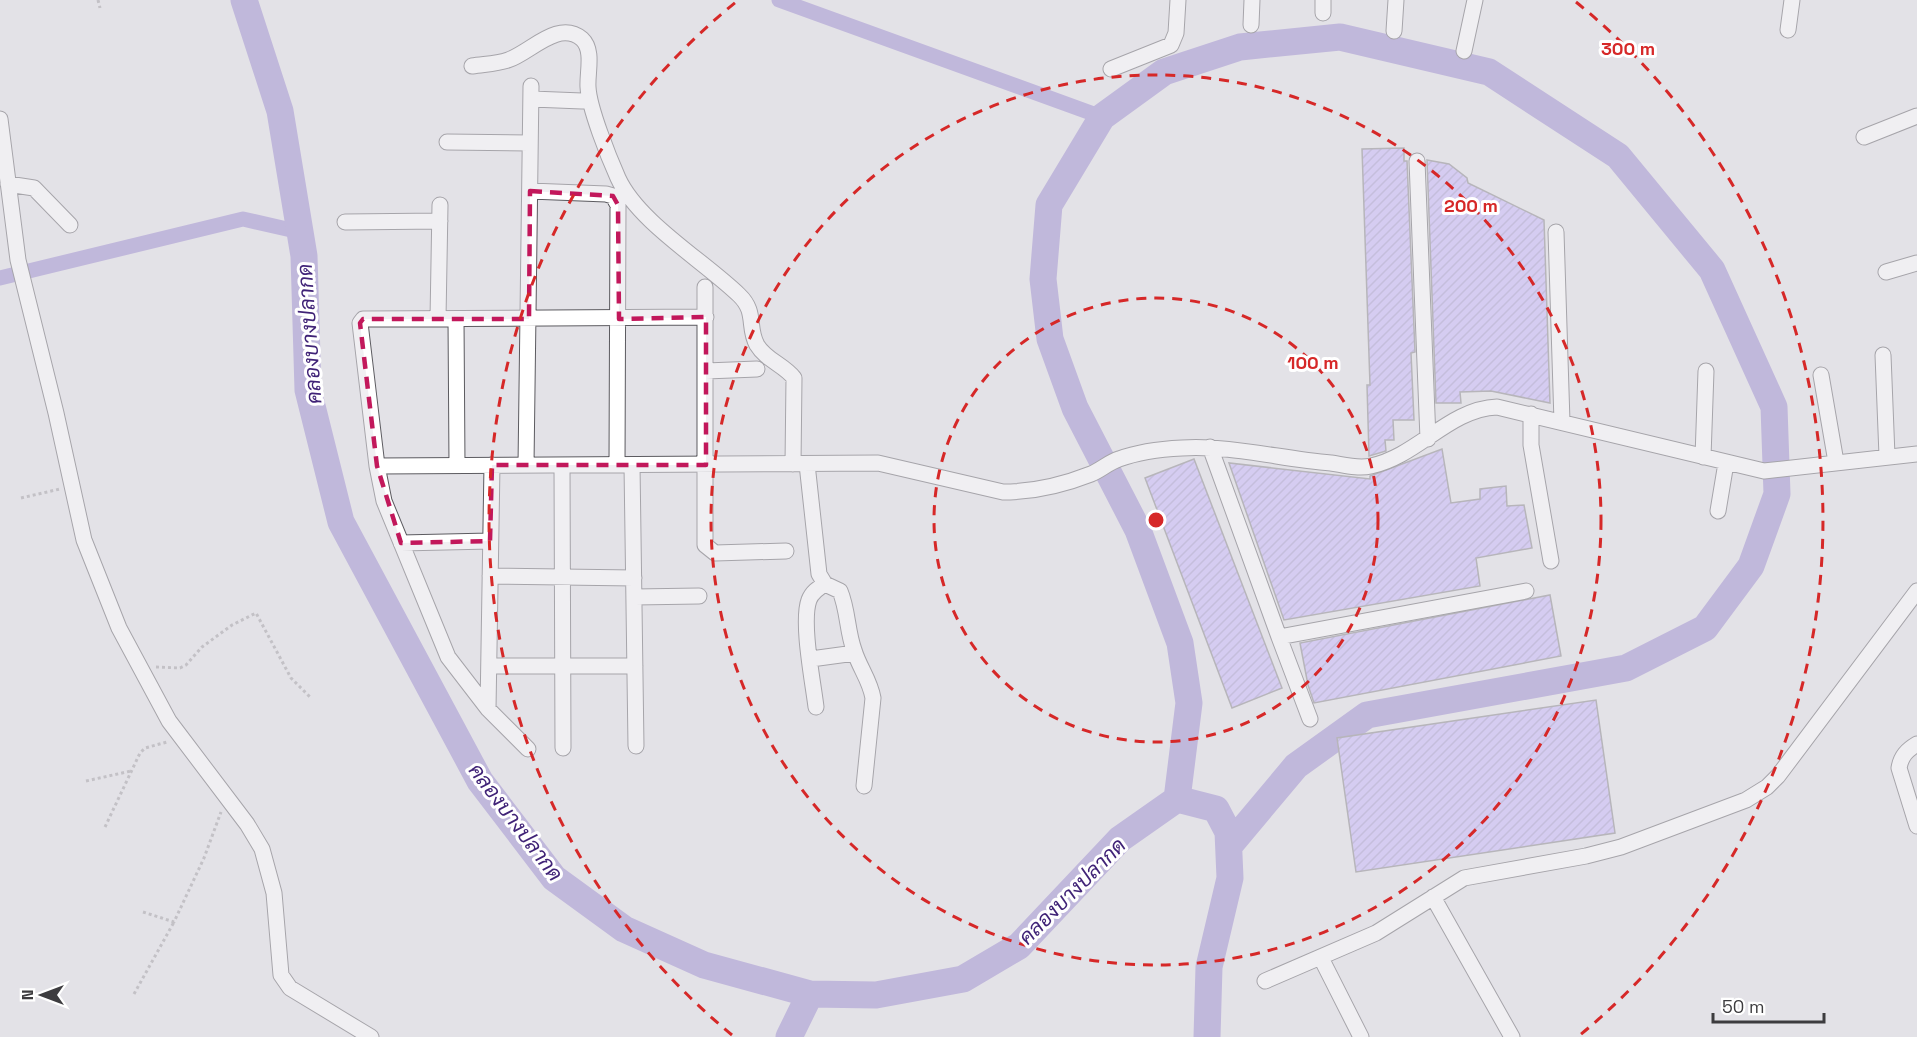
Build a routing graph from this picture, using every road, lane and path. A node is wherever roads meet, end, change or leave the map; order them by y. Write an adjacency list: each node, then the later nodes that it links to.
1 (98, 0): 7 (path)
2 (1178, 0): 13 (street)
3 (1252, 0): 8 (street)
4 (1396, 0): 10 (street)
5 (1475, 0): 11 (street)
6 (1792, 0): 9 (street)
7 (100, 8)
8 (1251, 25)
9 (1788, 30)
10 (1394, 31)
11 (1464, 51)
12 (472, 66): 50 (street)
13 (1112, 69)
14 (582, 101): 19 (street)
15 (1917, 116): 17 (street)
16 (0, 119): 21 (street)
17 (1864, 137)
18 (447, 142): 19 (street)
19 (529, 143): 22 (street)
20 (1417, 161): 43 (street)
21 (8, 184): 26 (street); 58 (street)
22 (530, 191): 34 (street); 35 (street)
23 (440, 205): 24 (street)
24 (440, 221): 25 (street); 32 (street)
25 (345, 222)
26 (70, 225)
27 (1556, 232): 42 (street)
28 (1917, 263): 29 (street)
29 (1886, 272)
30 (705, 287): 31 (street)
31 (706, 317): 35 (street); 38 (street)
32 (438, 319): 33 (street); 57 (street)
33 (456, 319): 34 (street); 51 (street)
34 (529, 319): 35 (street); 53 (street)
35 (619, 319): 55 (street)
36 (1883, 355): 46 (street)
37 (757, 369): 38 (street)
38 (706, 371): 56 (street)
39 (1706, 371): 47 (street)
40 (1821, 375): 48 (street)
41 (1531, 414): 42 (street); 43 (street); 64 (street)
42 (1562, 422): 47 (street)
43 (1428, 439): 44 (street)
44 (1210, 447): 50 (street); 73 (street)
45 (1917, 454): 46 (street)
46 (1887, 456): 48 (street)
47 (1703, 457): 49 (street)
48 (1836, 462): 49 (street)
49 (1726, 463): 60 (street)
50 (800, 464): 56 (street); 68 (street)
51 (457, 465): 52 (street); 57 (street)
52 (492, 465): 53 (street); 61 (street)
53 (526, 465): 54 (street)
54 (562, 465): 55 (street); 66 (street)
55 (624, 465): 56 (street); 67 (street)
56 (706, 465): 63 (street)
57 (377, 466): 62 (street)
58 (72, 486): 59 (path); 77 (street)
59 (21, 498)
60 (1718, 511)
61 (490, 541): 62 (street); 65 (street)
62 (401, 543): 82 (street)
63 (786, 551)
64 (1551, 561)
65 (490, 576): 66 (street); 78 (street)
66 (562, 576): 67 (street); 76 (street)
67 (634, 578): 72 (street)
68 (825, 584): 74 (street); 75 (street)
69 (1526, 591): 73 (street)
70 (1917, 591): 95 (street)
71 (699, 596): 72 (street)
72 (635, 597): 79 (street)
73 (1280, 637): 83 (street)
74 (855, 653): 75 (street); 91 (street)
75 (810, 659): 81 (street)
76 (562, 665): 78 (street); 79 (street); 88 (street)
77 (138, 666): 80 (path); 84 (street)
78 (489, 666): 82 (street)
79 (635, 666): 86 (street)
80 (310, 697)
81 (816, 707)
82 (488, 709): 87 (street)
83 (1310, 719)
84 (181, 739): 89 (path); 92 (street)
85 (1917, 744): 93 (street)
86 (636, 746)
87 (528, 748)
88 (563, 748)
89 (131, 771): 90 (path); 94 (path)
90 (86, 781)
91 (864, 786)
92 (226, 796): 97 (path); 101 (street)
93 (1917, 826)
94 (105, 827)
95 (1433, 897): 98 (street); 103 (street)
96 (143, 912): 97 (path)
97 (174, 922): 100 (path)
98 (1321, 958): 99 (street); 102 (street)
99 (1265, 981)
100 (134, 994)
101 (371, 1037)
102 (1361, 1037)
103 (1512, 1037)

